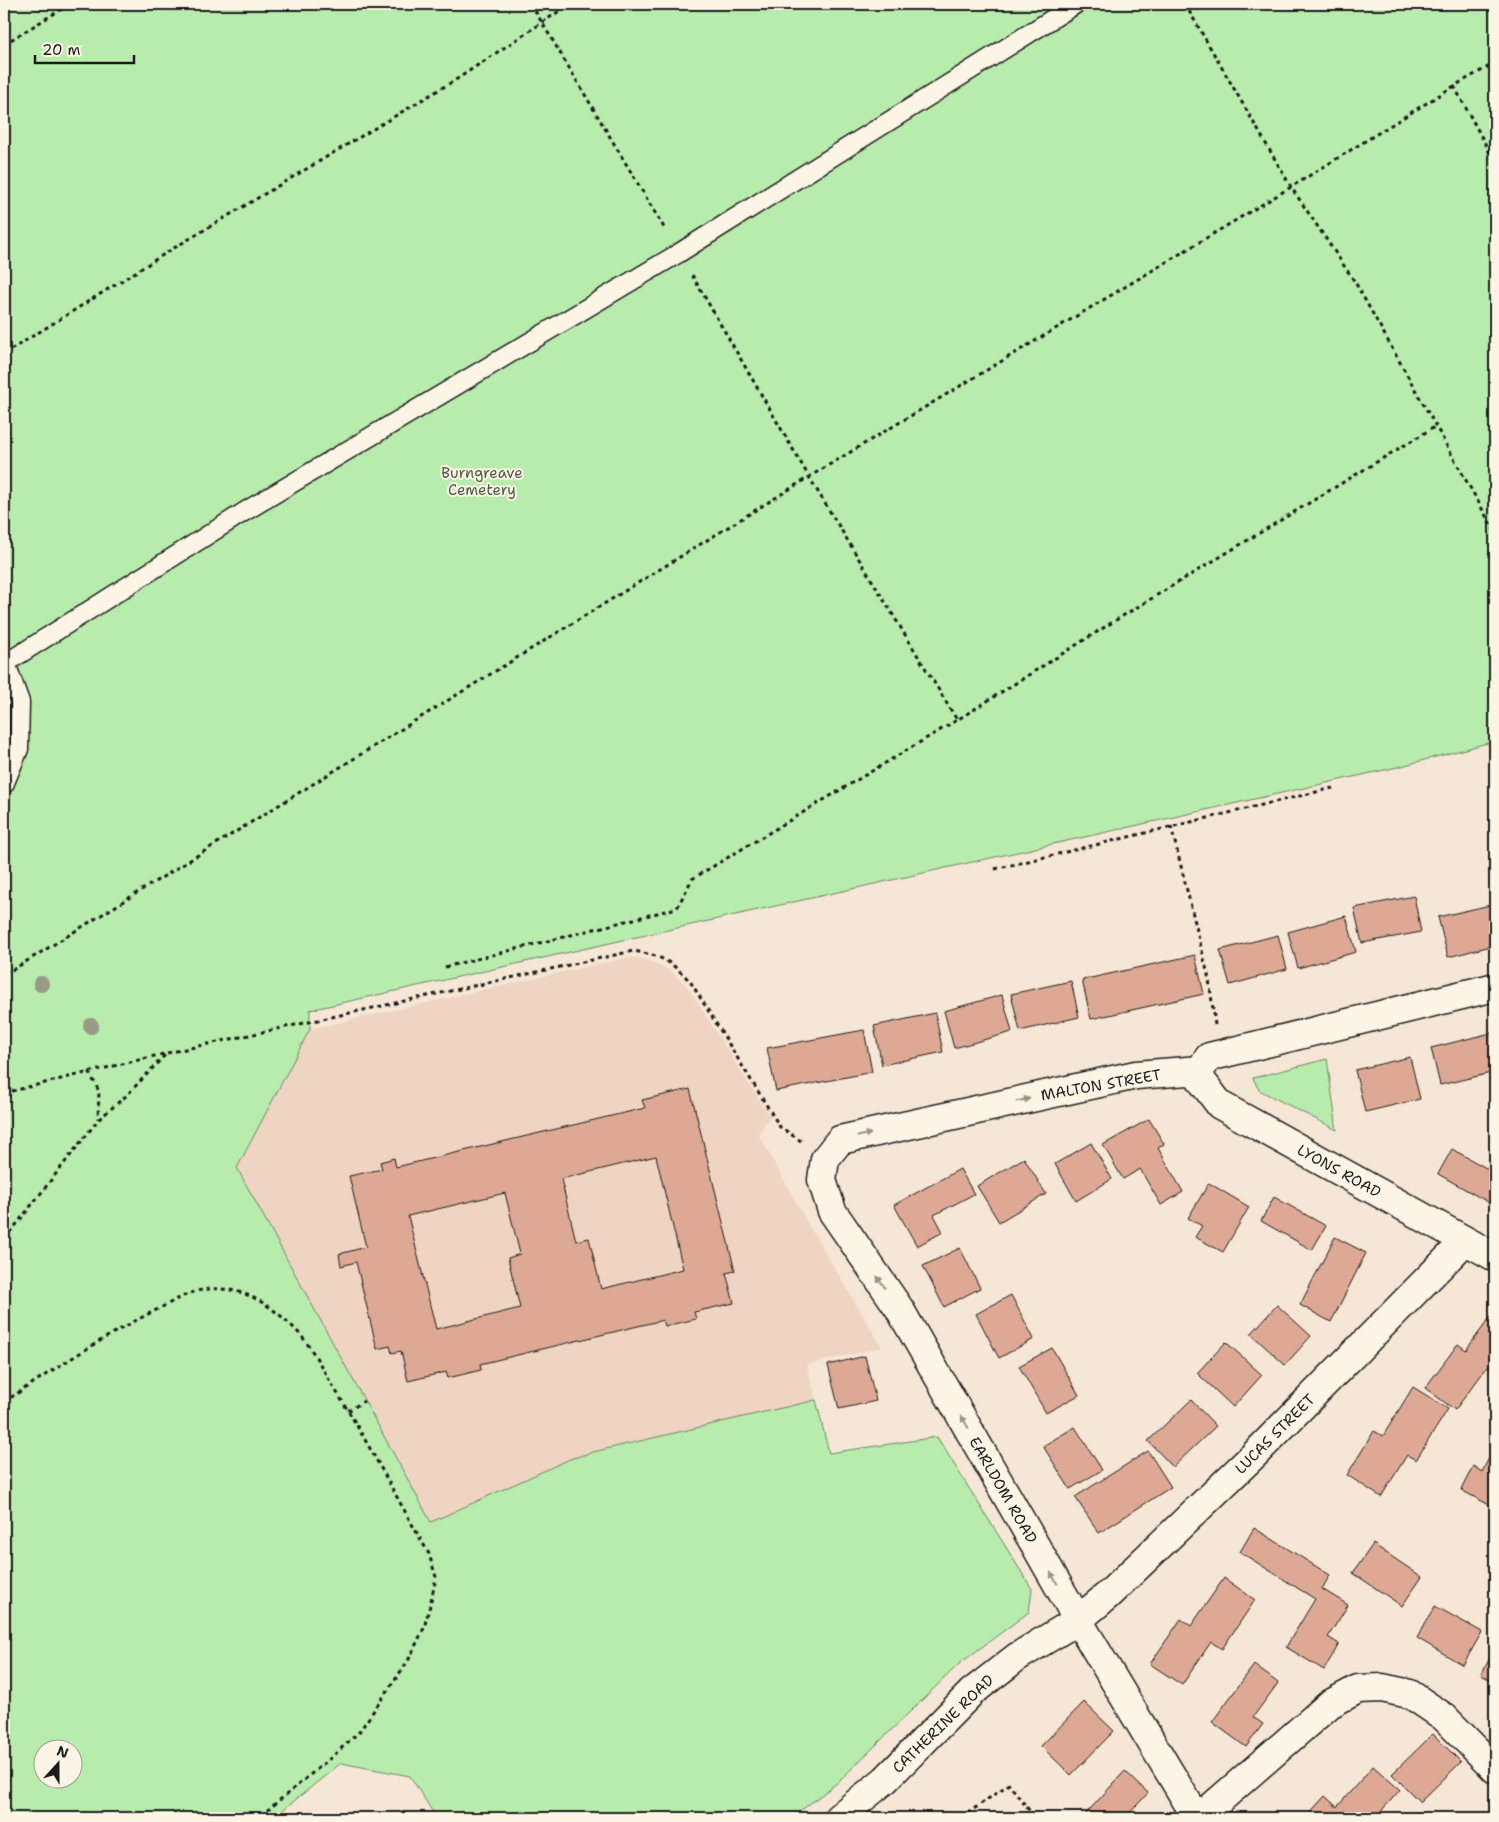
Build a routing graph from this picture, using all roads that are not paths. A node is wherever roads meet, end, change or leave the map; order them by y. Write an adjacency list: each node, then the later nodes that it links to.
1 (1076, 4): 2 (lane)
2 (5, 663): 3 (lane)
3 (4, 785)
4 (1495, 987): 5 (street, MALTON STREET)
5 (1210, 1063): 6 (street, MALTON STREET, one-way to 5); 7 (street, LYONS ROAD)
6 (826, 1159): 9 (street, EARLDOM ROAD, one-way to 6)
7 (1466, 1241): 8 (street, LYONS ROAD); 9 (street, LUCAS STREET)
8 (1495, 1257)
9 (1078, 1620): 11 (street, CATHERINE ROAD); 12 (street, EARLDOM ROAD)
10 (1495, 1769): 12 (street)
11 (838, 1818)
12 (1198, 1818)

